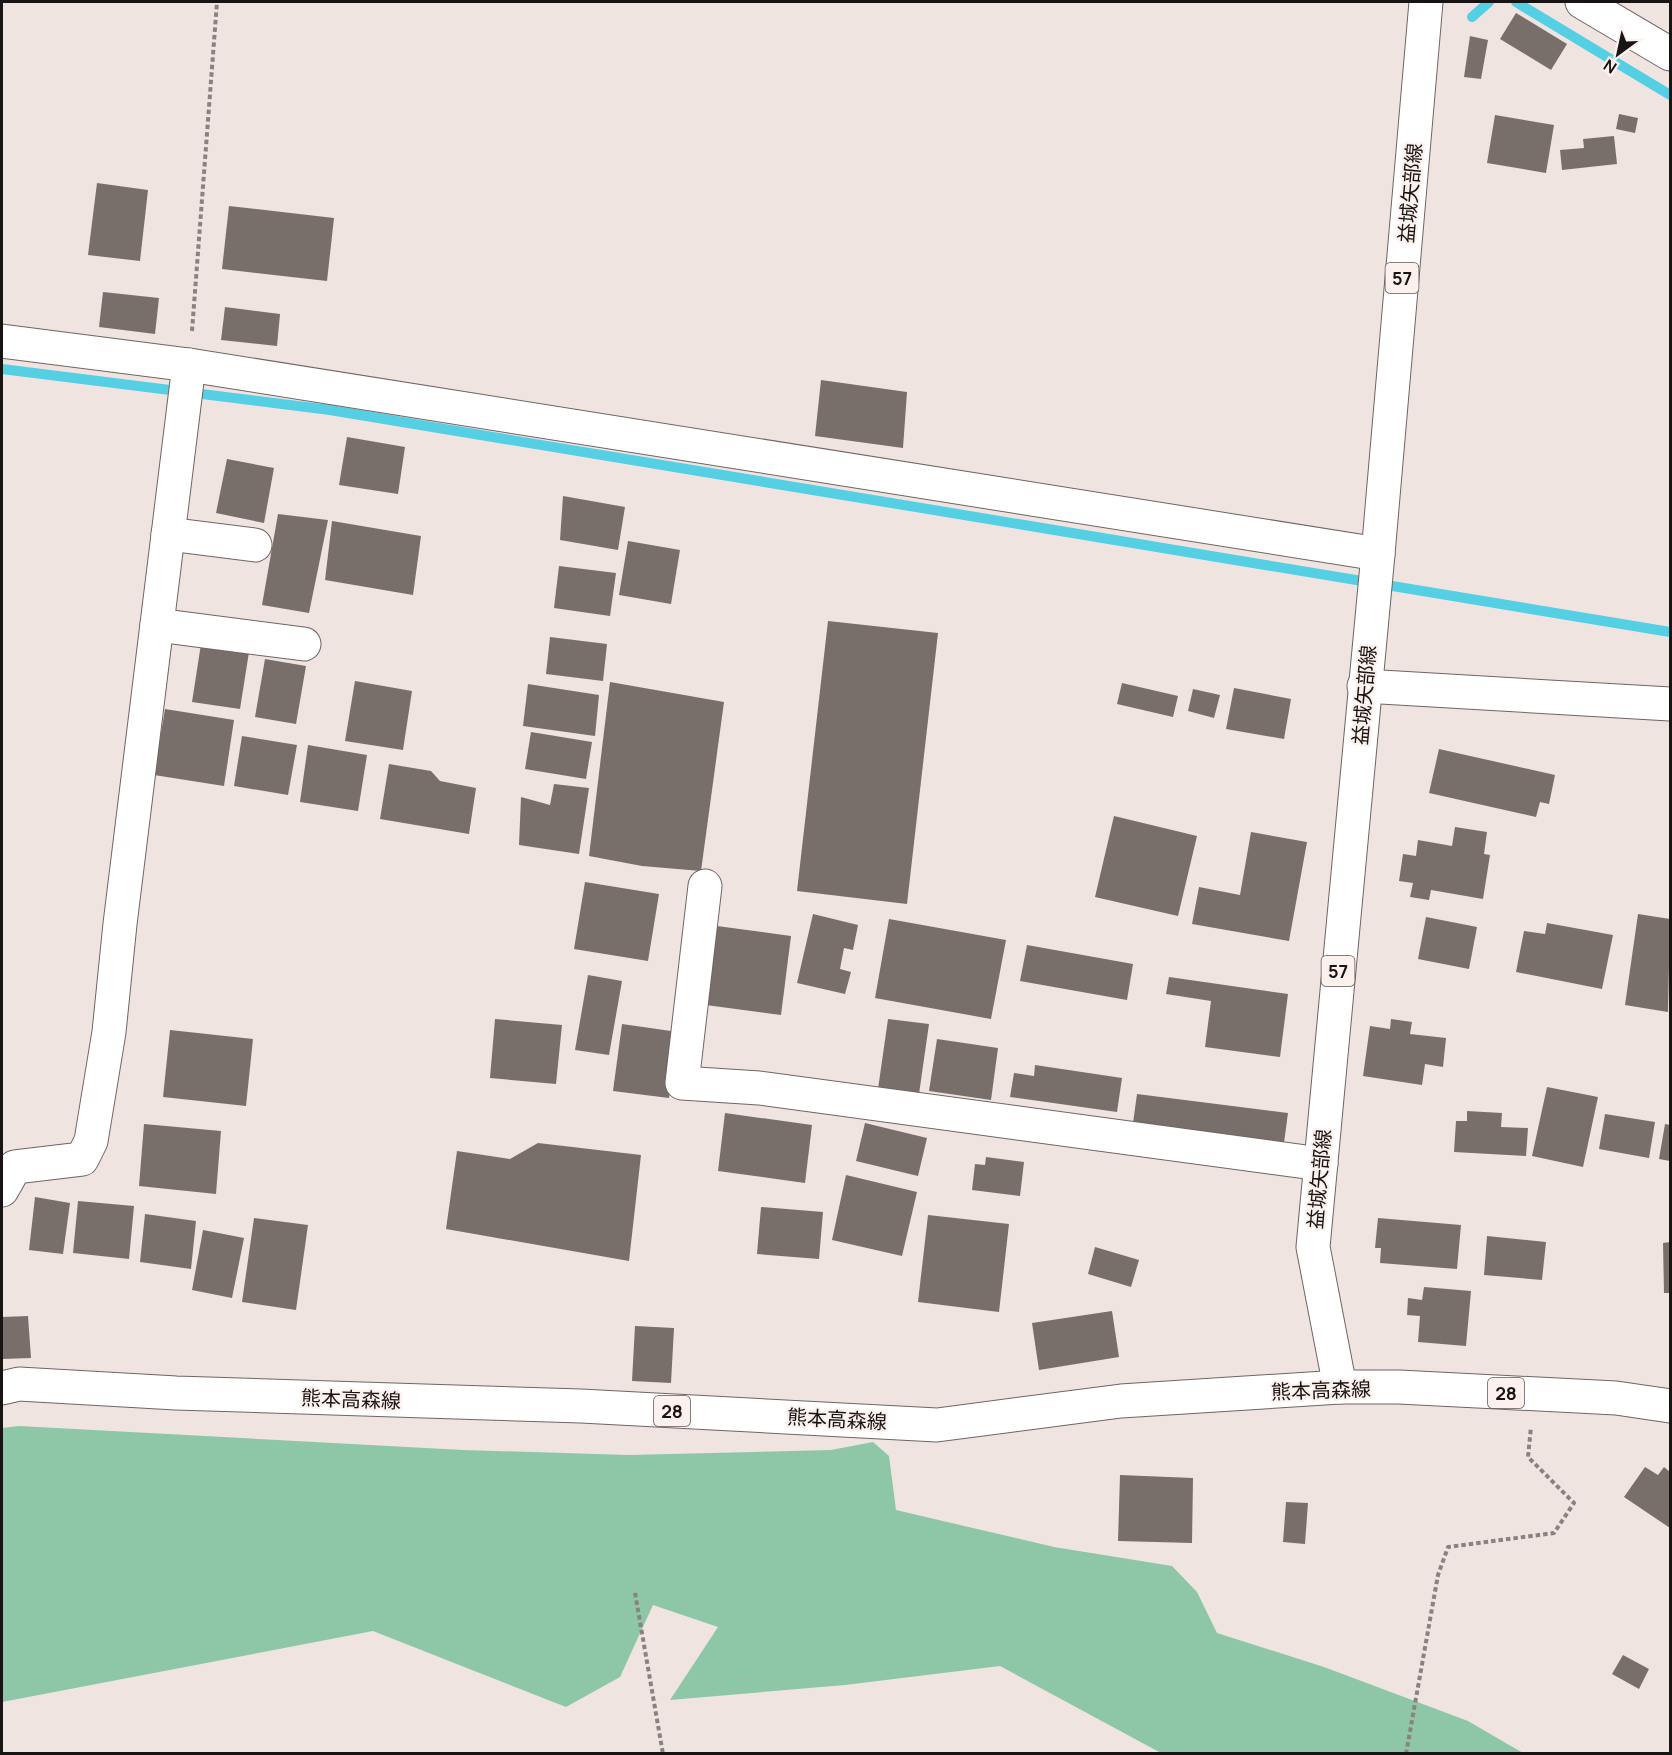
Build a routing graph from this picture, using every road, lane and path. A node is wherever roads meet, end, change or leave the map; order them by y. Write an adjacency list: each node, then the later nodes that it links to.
1 (217, 2): 6 (path)
2 (1426, 2): 9 (street, 益城矢部線 / 57)
3 (1582, 2): 4 (street)
4 (1671, 54)
5 (2, 341): 6 (street)
6 (189, 365): 7 (street); 9 (street)
7 (168, 534): 8 (street); 10 (street)
8 (255, 545)
9 (1378, 554): 12 (street, 益城矢部線 / 57)
10 (157, 625): 11 (street); 16 (street)
11 (304, 644)
12 (1364, 686): 13 (street); 15 (street, 益城矢部線 / 57)
13 (1671, 704)
14 (705, 886): 15 (street)
15 (1321, 1164): 17 (street, 益城矢部線 / 57)
16 (2, 1190)
17 (1340, 1387): 18 (street, 熊本高森線 / 28); 19 (street, 熊本高森線 / 28)
18 (2, 1388)
19 (1671, 1406)
20 (1532, 1423): 23 (path)
21 (635, 1593): 22 (path)
22 (663, 1754)
23 (1406, 1754)

